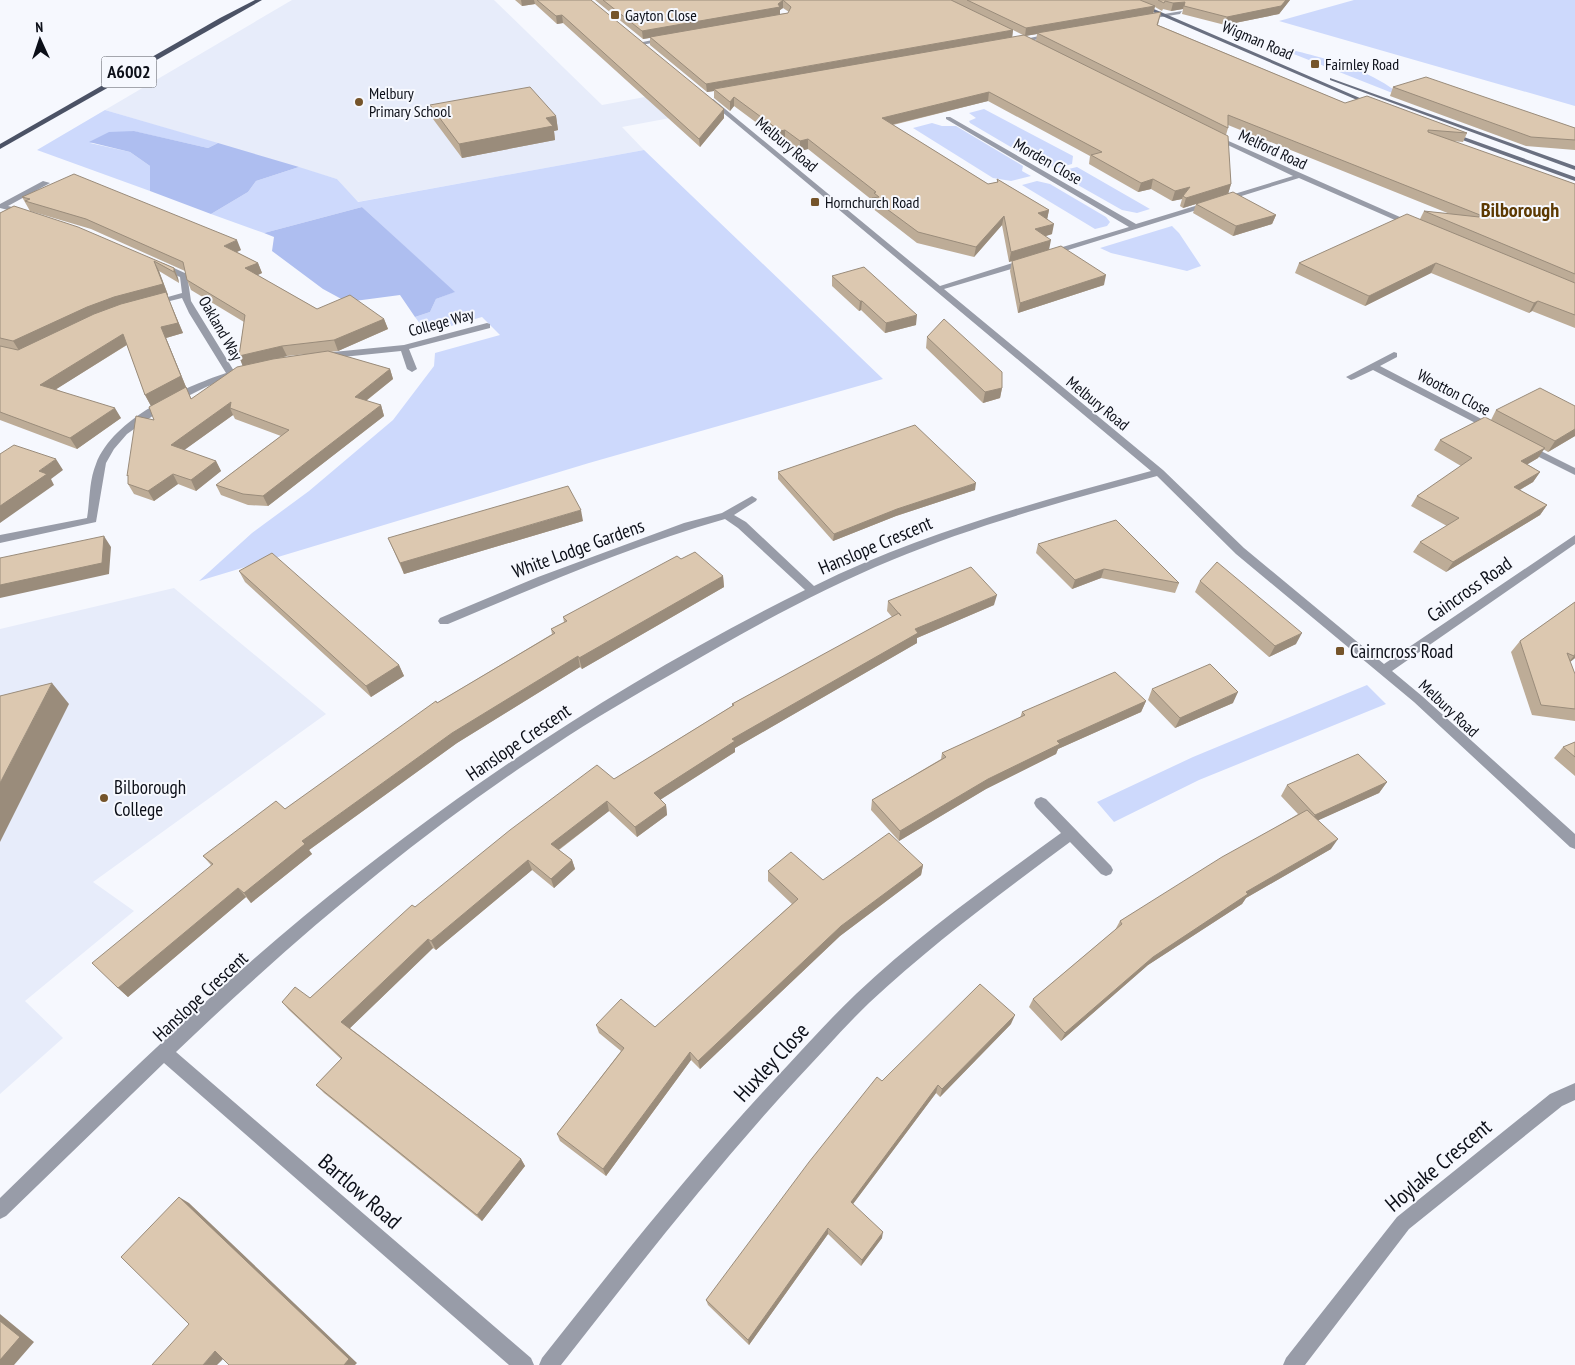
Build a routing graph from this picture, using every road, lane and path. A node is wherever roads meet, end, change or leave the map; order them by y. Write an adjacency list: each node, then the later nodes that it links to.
1 (259, 0): 23 (main road, A6002)
2 (1128, 0): 5 (street, Wigman Road)
3 (1171, 8): 4 (street)
4 (1180, 12): 5 (street); 6 (street)
5 (1164, 15): 7 (street); 19 (street, Wigman Road)
6 (1188, 16)
7 (1145, 18)
8 (1060, 34): 13 (street)
9 (632, 35): 14 (street)
10 (1016, 36): 13 (street)
11 (670, 38): 14 (street)
12 (1239, 39): 24 (street, Wigman Road)
13 (1024, 40): 15 (street); 16 (street)
14 (641, 43): 17 (street)
15 (1005, 43)
16 (1042, 48)
17 (655, 54)
18 (708, 94): 33 (street, Melbury Road)
19 (1382, 108)
20 (948, 118): 30 (street, Morden Close)
21 (1437, 129): 26 (street)
22 (1206, 132): 25 (street, Melford Road)
23 (0, 147)
24 (1575, 168)
25 (1299, 176): 30 (street); 31 (street, Melford Road)
26 (1575, 179)
27 (46, 183): 28 (street)
28 (3, 209): 29 (street)
29 (33, 215)
30 (1135, 227): 33 (street)
31 (1425, 230)
32 (149, 260): 34 (street, Oakland Way)
33 (937, 289): 45 (street, Melbury Road)
34 (186, 295): 35 (street); 43 (street, Oakland Way)
35 (141, 306)
36 (487, 326): 37 (street, College Way)
37 (404, 348): 39 (street, College Way); 41 (street, College Way)
38 (1394, 355): 40 (street)
39 (313, 357)
40 (1373, 366): 44 (street); 46 (street, Wootton Close)
41 (412, 369)
42 (247, 370): 43 (street)
43 (231, 374): 49 (street)
44 (1351, 378)
45 (1159, 472): 51 (street, Hanslope Crescent); 53 (street, Melbury Road)
46 (1575, 472)
47 (752, 499): 48 (street, White Lodge Gardens)
48 (726, 515): 51 (street); 52 (street, White Lodge Gardens)
49 (0, 539)
50 (1575, 539): 53 (street, Caincross Road)
51 (814, 592): 58 (street, Hanslope Crescent)
52 (444, 621)
53 (1384, 670): 56 (street, Melbury Road)
54 (1041, 804): 55 (street)
55 (1071, 834): 57 (street); 62 (street, Huxley Close)
56 (1575, 843)
57 (1106, 870)
58 (165, 1053): 60 (street, Hanslope Crescent); 61 (street, Bartlow Road)
59 (1575, 1092): 63 (street, Hoylake Crescent)
60 (0, 1210)
61 (524, 1365)
62 (549, 1365)
63 (1293, 1365)

